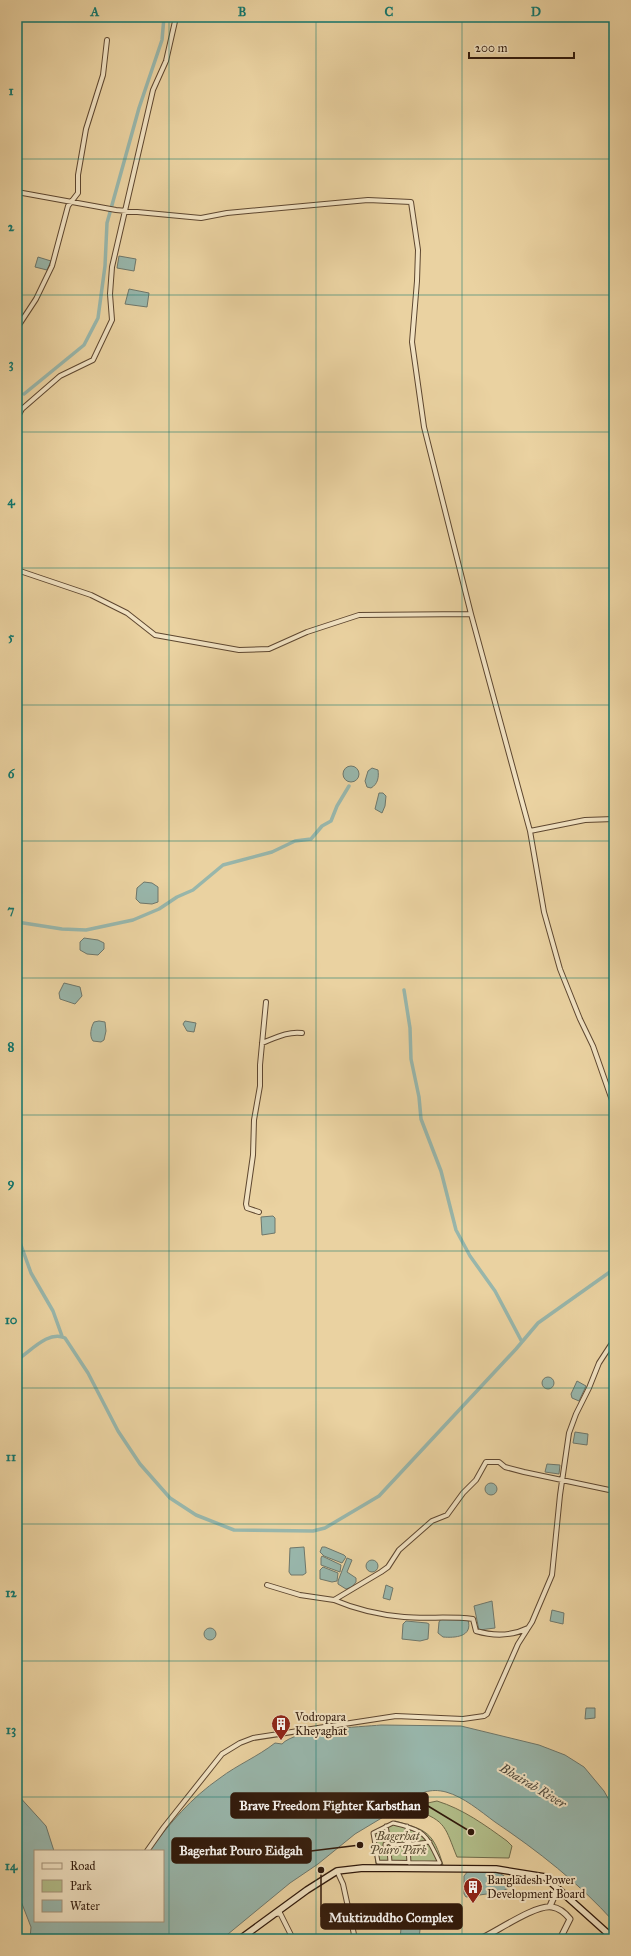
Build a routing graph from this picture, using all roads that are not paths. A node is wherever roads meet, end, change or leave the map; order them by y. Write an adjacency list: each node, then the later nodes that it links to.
1 (176, 17): 5 (street)
2 (107, 40): 4 (street)
3 (17, 192): 4 (street)
4 (71, 202): 5 (street); 6 (street)
5 (125, 210): 7 (street); 9 (street)
6 (17, 328)
7 (17, 418)
8 (17, 570): 9 (street)
9 (471, 614): 11 (street)
10 (614, 819): 11 (street)
11 (530, 831): 15 (street)
12 (266, 1002): 14 (street)
13 (302, 1033): 14 (street)
14 (262, 1043): 16 (street)
15 (614, 1106)
16 (259, 1212)
17 (614, 1340): 18 (street)
18 (563, 1479): 19 (street); 21 (street); 22 (street)
19 (614, 1491)
20 (267, 1585): 21 (street)
21 (334, 1600): 22 (street)
22 (528, 1628): 31 (street)
23 (386, 1826): 24 (street); 25 (street); 30 (street)
24 (407, 1826): 26 (street); 27 (street)
25 (389, 1842): 28 (street); 29 (street)
26 (430, 1842): 27 (street); 34 (street)
27 (407, 1844): 28 (street); 34 (street)
28 (393, 1845): 32 (street)
29 (385, 1846): 30 (street); 32 (street)
30 (376, 1847): 33 (street)
31 (148, 1850)
32 (389, 1850): 33 (street)
33 (390, 1862): 34 (street)
34 (409, 1862)
35 (337, 1871): 36 (main road); 38 (main road); 41 (street)
36 (557, 1890): 37 (street); 44 (main road)
37 (550, 1906): 42 (street); 43 (street)
38 (275, 1914): 39 (main road); 40 (street)
39 (240, 1939)
40 (292, 1939)
41 (355, 1939)
42 (480, 1939)
43 (560, 1939)
44 (614, 1939)

